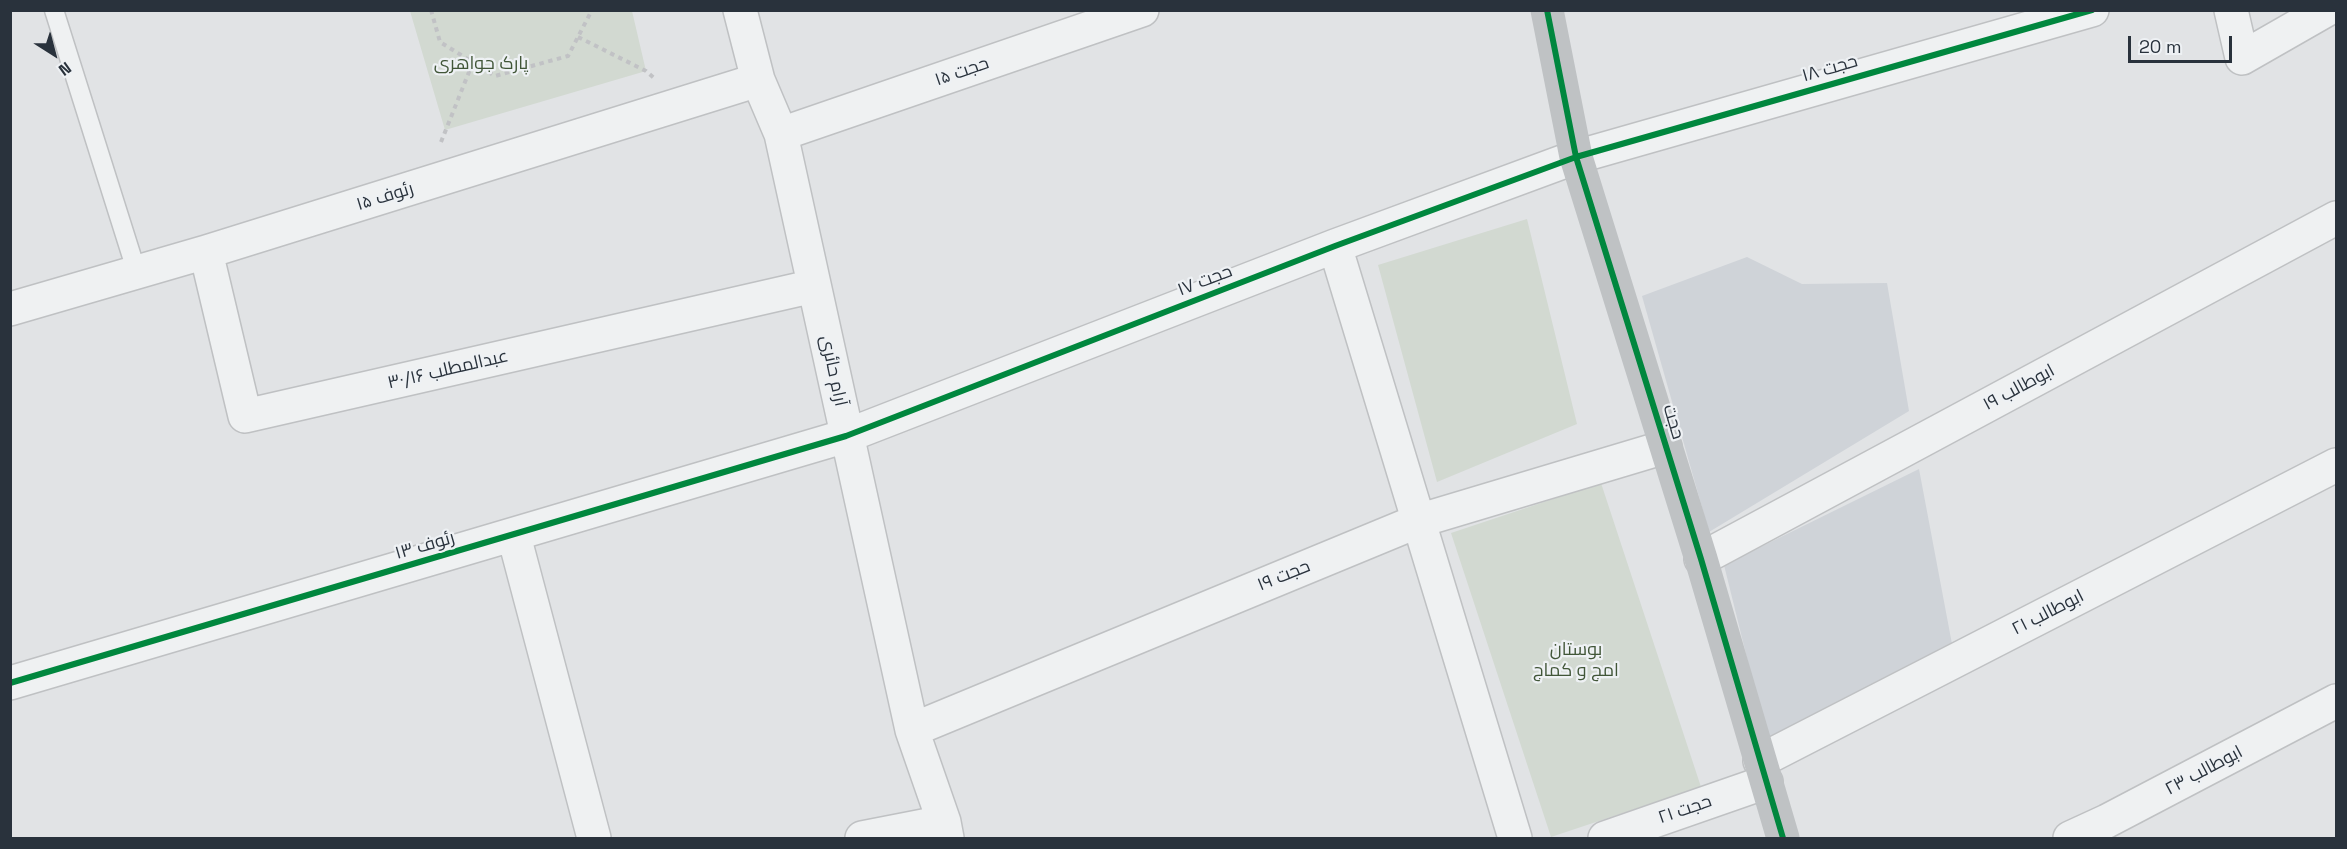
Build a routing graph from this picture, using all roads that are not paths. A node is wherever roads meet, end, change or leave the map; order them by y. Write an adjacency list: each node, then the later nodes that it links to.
1 (54, 10): 14 (lane)
2 (740, 10): 8 (street, آرام حائری)
3 (1142, 10): 9 (street, حجت ۱۵)
4 (1547, 10): 10 (street, حجت)
5 (2092, 10): 10 (street, حجت ۱۸)
6 (2230, 10): 7 (street)
7 (2326, 10)
8 (759, 80): 9 (street, آرام حائری); 13 (street, رئوف ۱۵)
9 (781, 134): 15 (street, آرام حائری)
10 (1576, 157): 12 (street, حجت ۱۷); 18 (street, حجت)
11 (2337, 218): 22 (street, ابوطالب ۱۹)
12 (1335, 246): 17 (street, حجت ۱۷); 20 (street)
13 (206, 252): 14 (street, رئوف ۱۵); 15 (street, عبدالمطلب ۳۰/۱۶)
14 (137, 273): 16 (street, رئوف ۱۵)
15 (814, 286): 17 (street, آرام حائری)
16 (10, 309)
17 (846, 436): 21 (street, رئوف ۱۳); 25 (street, آرام حائری)
18 (1665, 447): 20 (street, حجت ۱۹); 22 (street, حجت)
19 (2337, 465): 26 (street, ابوطالب ۲۱)
20 (1418, 521): 25 (street, حجت ۱۹); 30 (street)
21 (514, 536): 23 (street, رئوف ۱۳); 28 (street)
22 (1701, 559): 26 (street, حجت)
23 (10, 683)
24 (2337, 701): 33 (street, ابوطالب ۲۳)
25 (912, 730): 27 (street, آرام حائری)
26 (1763, 772): 31 (street, حجت ۲۱); 32 (street, حجت)
27 (946, 830): 29 (street)
28 (594, 838)
29 (862, 838)
30 (1515, 838)
31 (1605, 838)
32 (1783, 838)
33 (2070, 838)

